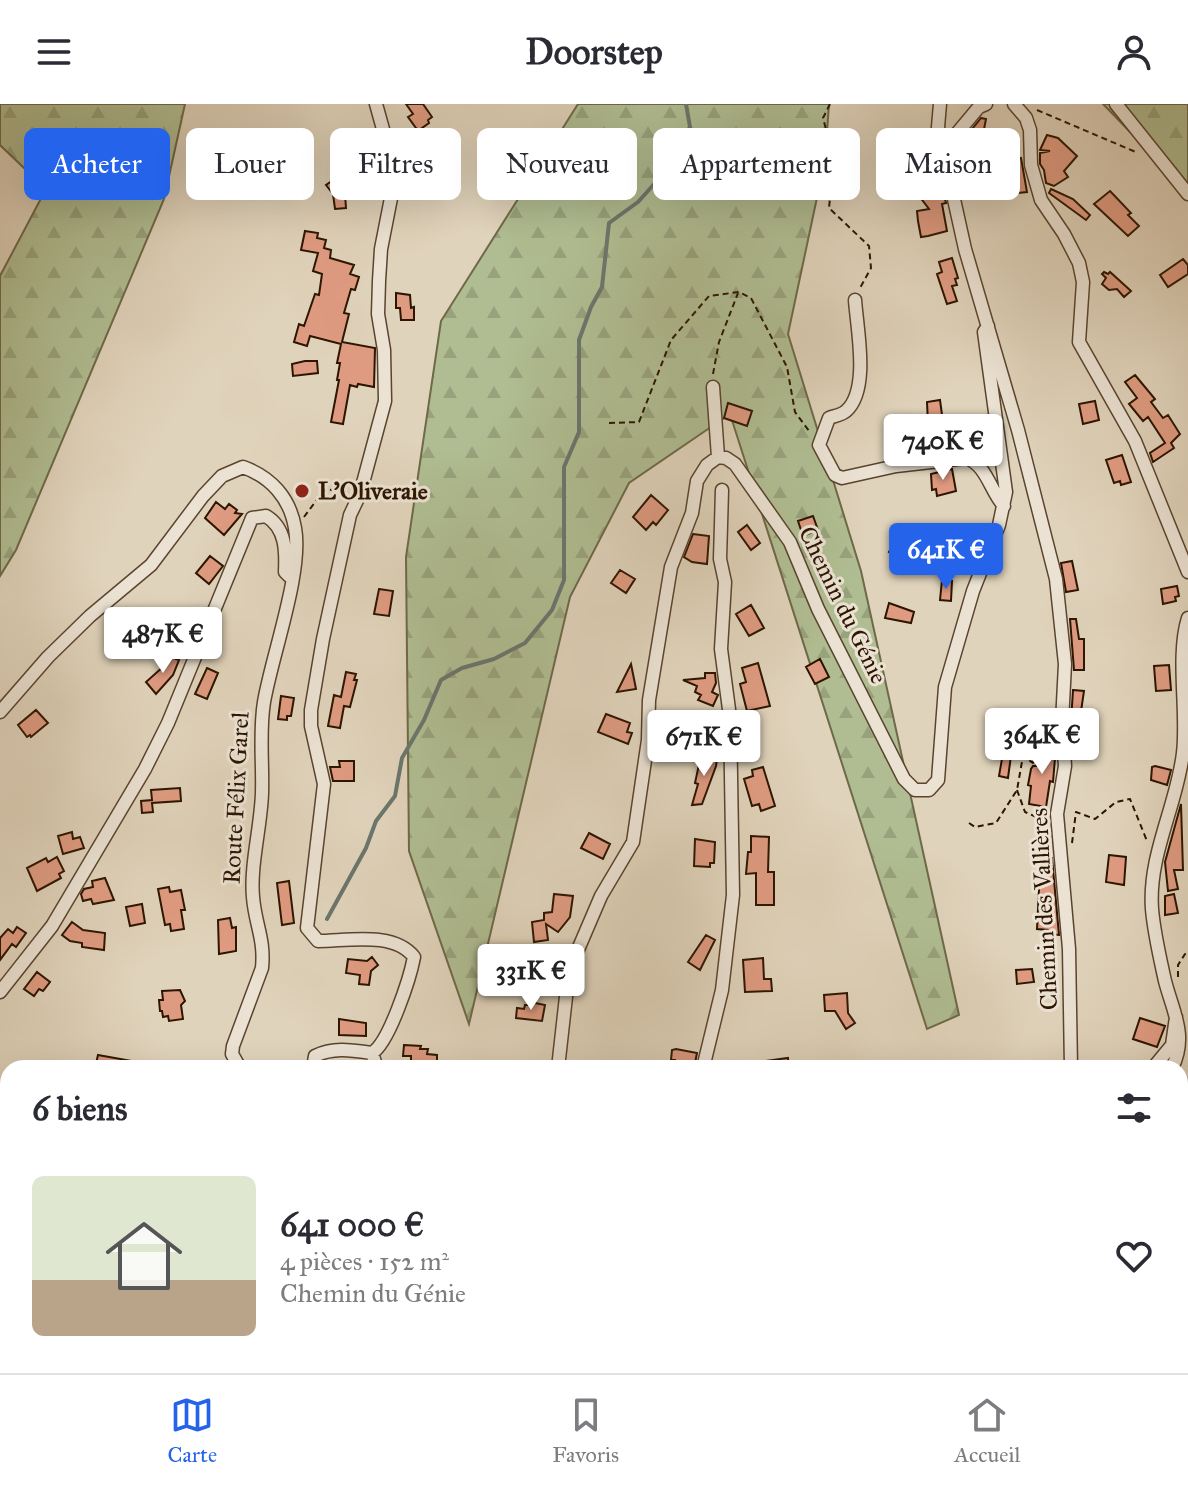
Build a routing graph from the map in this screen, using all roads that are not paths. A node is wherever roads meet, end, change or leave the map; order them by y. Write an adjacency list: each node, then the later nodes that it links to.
1 (376, 104): 22 (street)
2 (940, 104): 6 (street)
3 (986, 104): 7 (street)
4 (1116, 104): 8 (street)
5 (1017, 106): 16 (street)
6 (938, 128)
7 (961, 128)
8 (1188, 194)
9 (954, 200): 11 (street)
10 (855, 300): 15 (street)
11 (988, 326): 15 (street, Chemin du Génie); 28 (street, Chemin des Vallières)
12 (713, 387): 13 (street)
13 (718, 457): 15 (street, Chemin du Génie); 26 (street)
14 (722, 490): 27 (street)
15 (1004, 506)
16 (1188, 572)
17 (291, 579): 19 (street, Route Félix Garel); 20 (street); 23 (street, Route Félix Garel)
18 (1188, 618): 21 (street)
19 (0, 712)
20 (0, 992)
21 (1177, 1010): 29 (street); 30 (street)
22 (372, 1053): 24 (street); 25 (street)
23 (235, 1060)
24 (314, 1060)
25 (374, 1060)
26 (559, 1060)
27 (705, 1060)
28 (1071, 1060)
29 (1160, 1060)
30 (1175, 1060)

